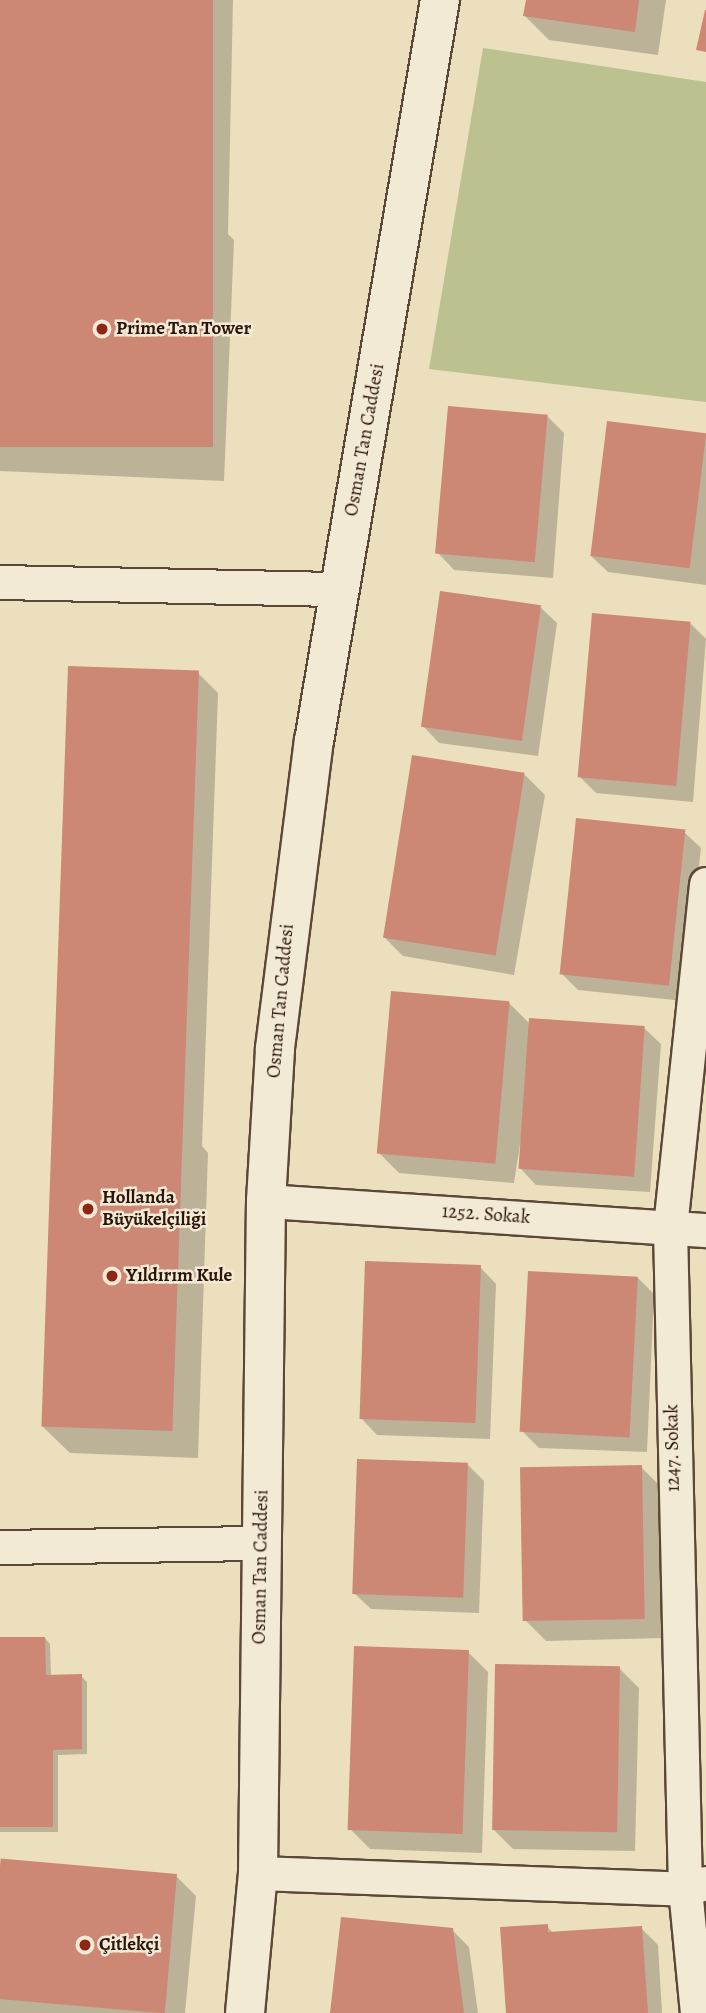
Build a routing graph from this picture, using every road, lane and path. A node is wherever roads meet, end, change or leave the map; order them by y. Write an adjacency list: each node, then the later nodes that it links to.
1 (440, 0): 3 (street, Osman Tan Caddesi)
2 (0, 582): 3 (street)
3 (338, 589): 5 (street, Osman Tan Caddesi)
4 (706, 884): 6 (street, 1247. Sokak)
5 (266, 1201): 6 (street, 1252. Sokak); 8 (street, Osman Tan Caddesi)
6 (670, 1227): 7 (street, 1252. Sokak); 11 (street, 1247. Sokak)
7 (706, 1230)
8 (261, 1543): 9 (street); 10 (street, Osman Tan Caddesi)
9 (0, 1547)
10 (258, 1873): 11 (street); 12 (street, Osman Tan Caddesi)
11 (695, 1886): 13 (street, 1247. Sokak)
12 (245, 2013)
13 (697, 2013)

